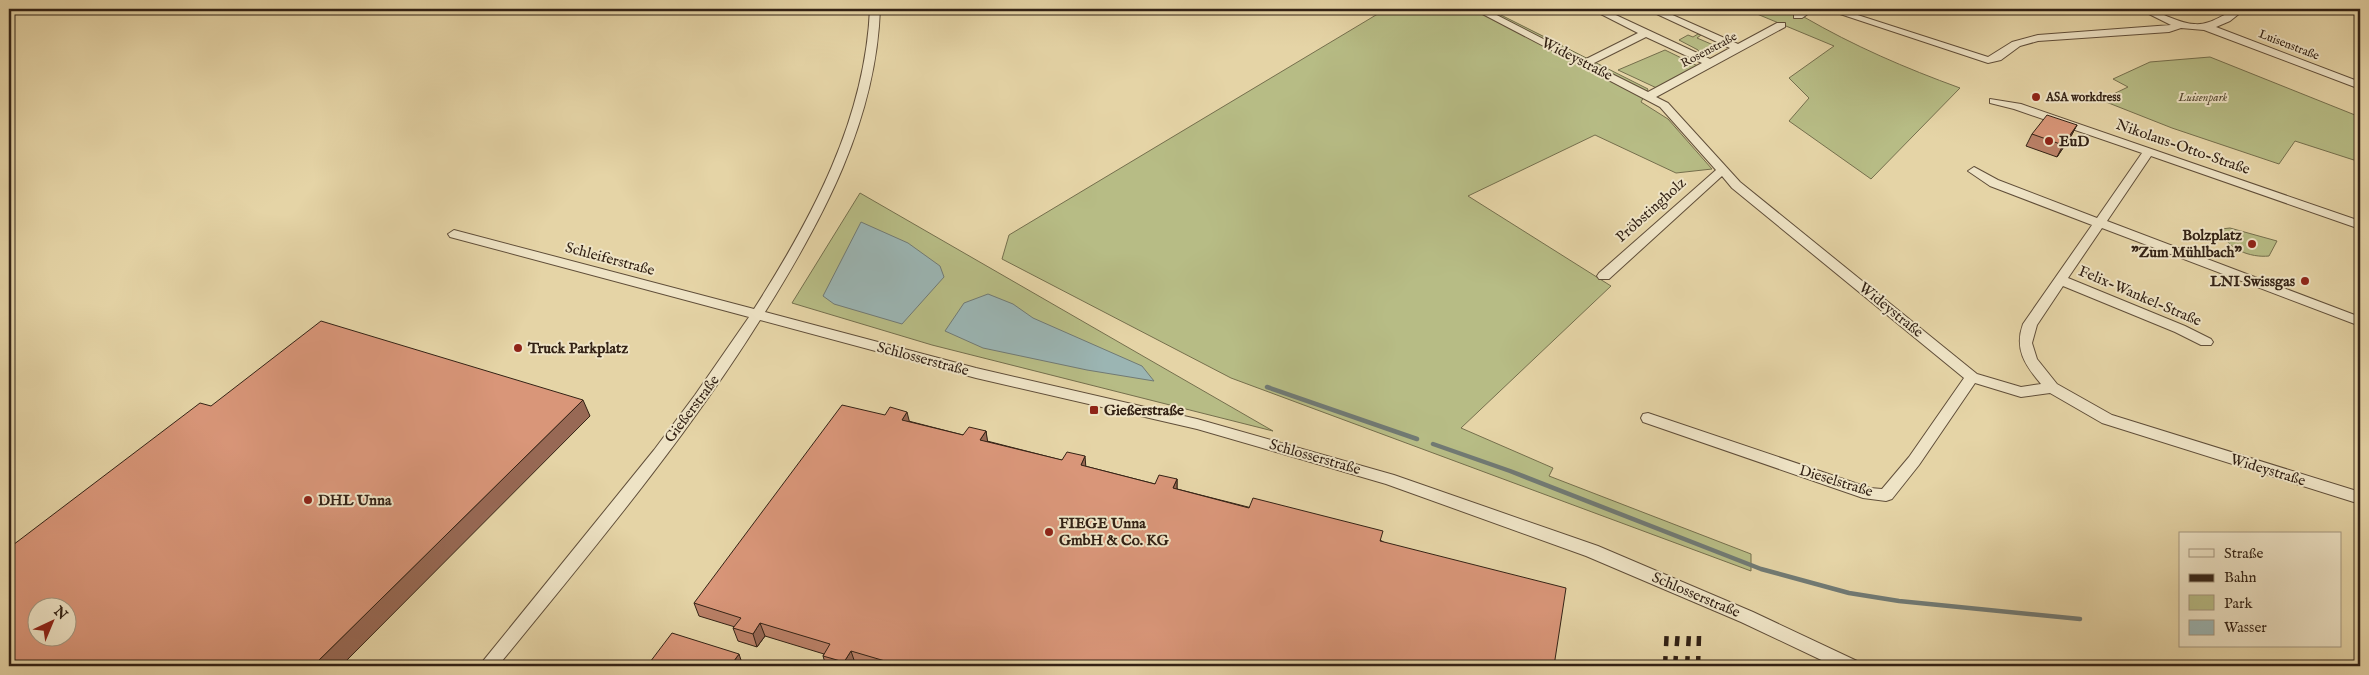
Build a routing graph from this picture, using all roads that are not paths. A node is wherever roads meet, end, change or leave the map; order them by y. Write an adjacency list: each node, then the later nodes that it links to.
1 (875, 9): 32 (street, Gießerstraße)
2 (1478, 9): 12 (street, Wideystraße)
3 (1504, 9): 12 (street)
4 (1596, 9): 17 (street)
5 (1651, 9): 18 (street)
6 (1810, 9): 13 (street)
7 (1830, 9): 14 (street)
8 (2144, 9): 14 (street)
9 (2240, 9): 16 (street)
10 (2350, 9): 11 (street)
11 (2360, 12)
12 (1491, 15): 19 (street, Wideystraße)
13 (1798, 16)
14 (2182, 24): 16 (street, Luisenstraße)
15 (1781, 25): 18 (street, Rosenstraße)
16 (2208, 28): 21 (street, Luisenstraße)
17 (1647, 32): 19 (street); 20 (street)
18 (1739, 48): 20 (street, Rosenstraße)
19 (1586, 63): 22 (street, Wideystraße)
20 (1710, 63): 22 (street, Rosenstraße)
21 (2360, 86)
22 (1649, 96): 25 (street, Wideystraße)
23 (1994, 101): 24 (street, Nikolaus-Otto-Straße)
24 (2149, 152): 27 (street, Felix-Wankel-Straße); 28 (street, Nikolaus-Otto-Straße)
25 (1721, 170): 30 (street, Pröbstingholz); 35 (street, Wideystraße)
26 (1974, 171): 27 (street)
27 (2100, 223): 31 (street, Felix-Wankel-Straße); 33 (street)
28 (2360, 225)
29 (454, 234): 32 (street, Schleiferstraße)
30 (1604, 276)
31 (2060, 280): 34 (street, Felix-Wankel-Straße); 36 (street, Felix-Wankel-Straße)
32 (758, 316): 39 (street, Gießerstraße); 40 (street, Schlosserstraße)
33 (2360, 322)
34 (2206, 342)
35 (1972, 377): 36 (street, Wideystraße); 37 (street, Dieselstraße)
36 (2052, 388): 38 (street, Wideystraße)
37 (1648, 418)
38 (2360, 498)
39 (488, 666)
40 (1851, 666)

